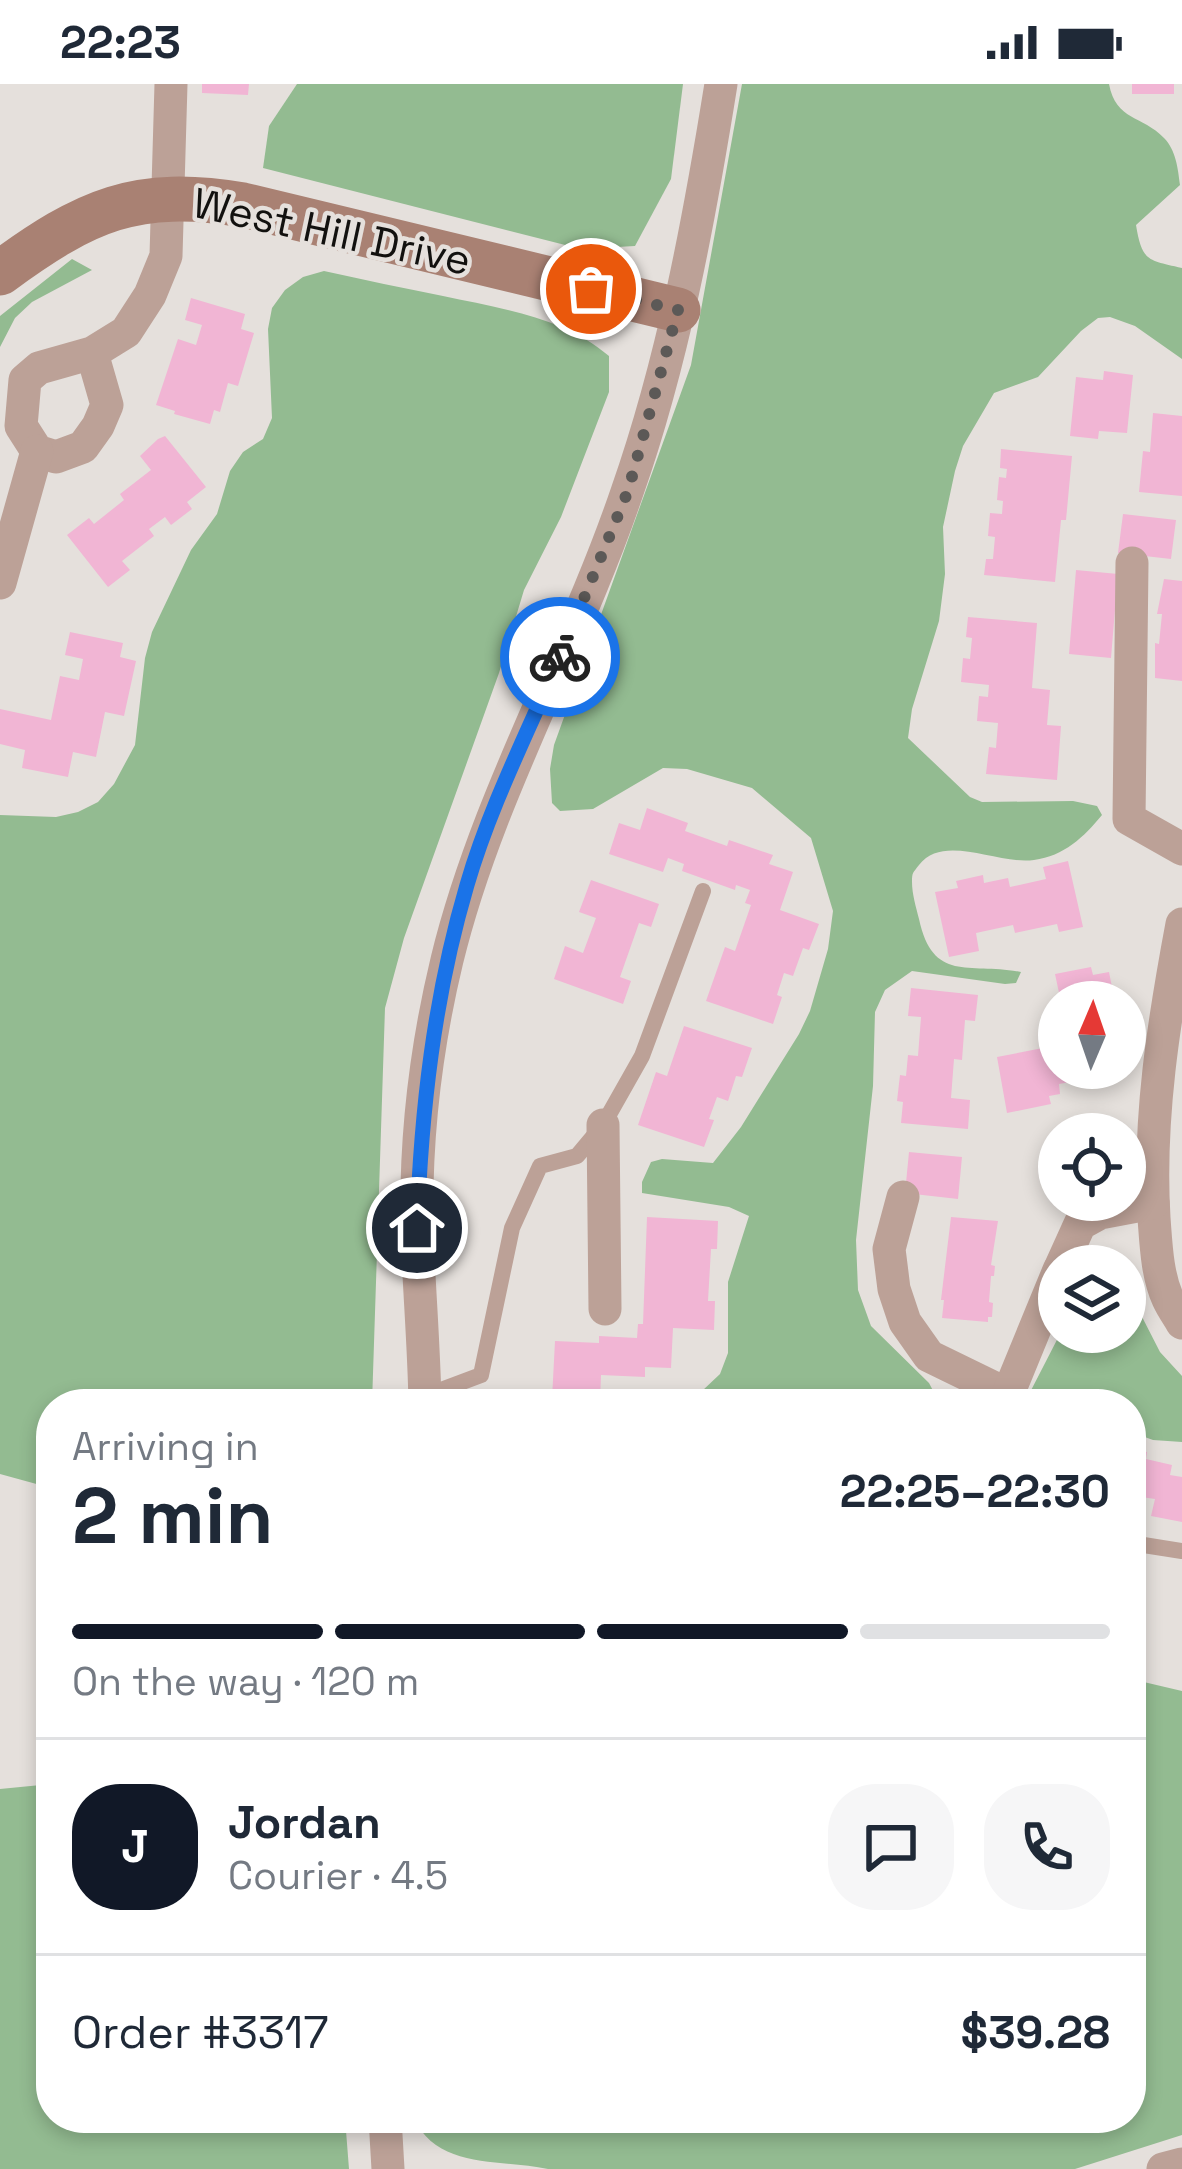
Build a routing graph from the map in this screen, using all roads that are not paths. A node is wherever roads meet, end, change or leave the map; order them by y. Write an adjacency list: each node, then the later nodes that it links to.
1 (170, 84): 3 (street)
2 (722, 84): 5 (street)
3 (166, 197): 4 (street, West Hill Drive); 5 (street, West Hill Drive); 6 (street)
4 (0, 273)
5 (678, 310): 20 (street)
6 (92, 353): 7 (street); 7 (street)
7 (37, 451): 9 (street)
8 (1132, 563): 10 (street)
9 (0, 583)
10 (1182, 849)
11 (703, 891): 13 (lane)
12 (1182, 924): 15 (street)
13 (603, 1125): 17 (street); 21 (lane)
14 (903, 1197): 22 (street)
15 (1154, 1203): 16 (street); 19 (street)
16 (1070, 1245)
17 (605, 1309)
18 (1038, 1320): 23 (street)
19 (1182, 1323)
20 (424, 1389)
21 (450, 1389)
22 (987, 1389)
23 (1009, 1389)
24 (1146, 1545): 25 (lane)
25 (1182, 1551)
26 (386, 2133): 28 (street)
27 (1182, 2164): 29 (street)
28 (388, 2169)
29 (1163, 2169)

